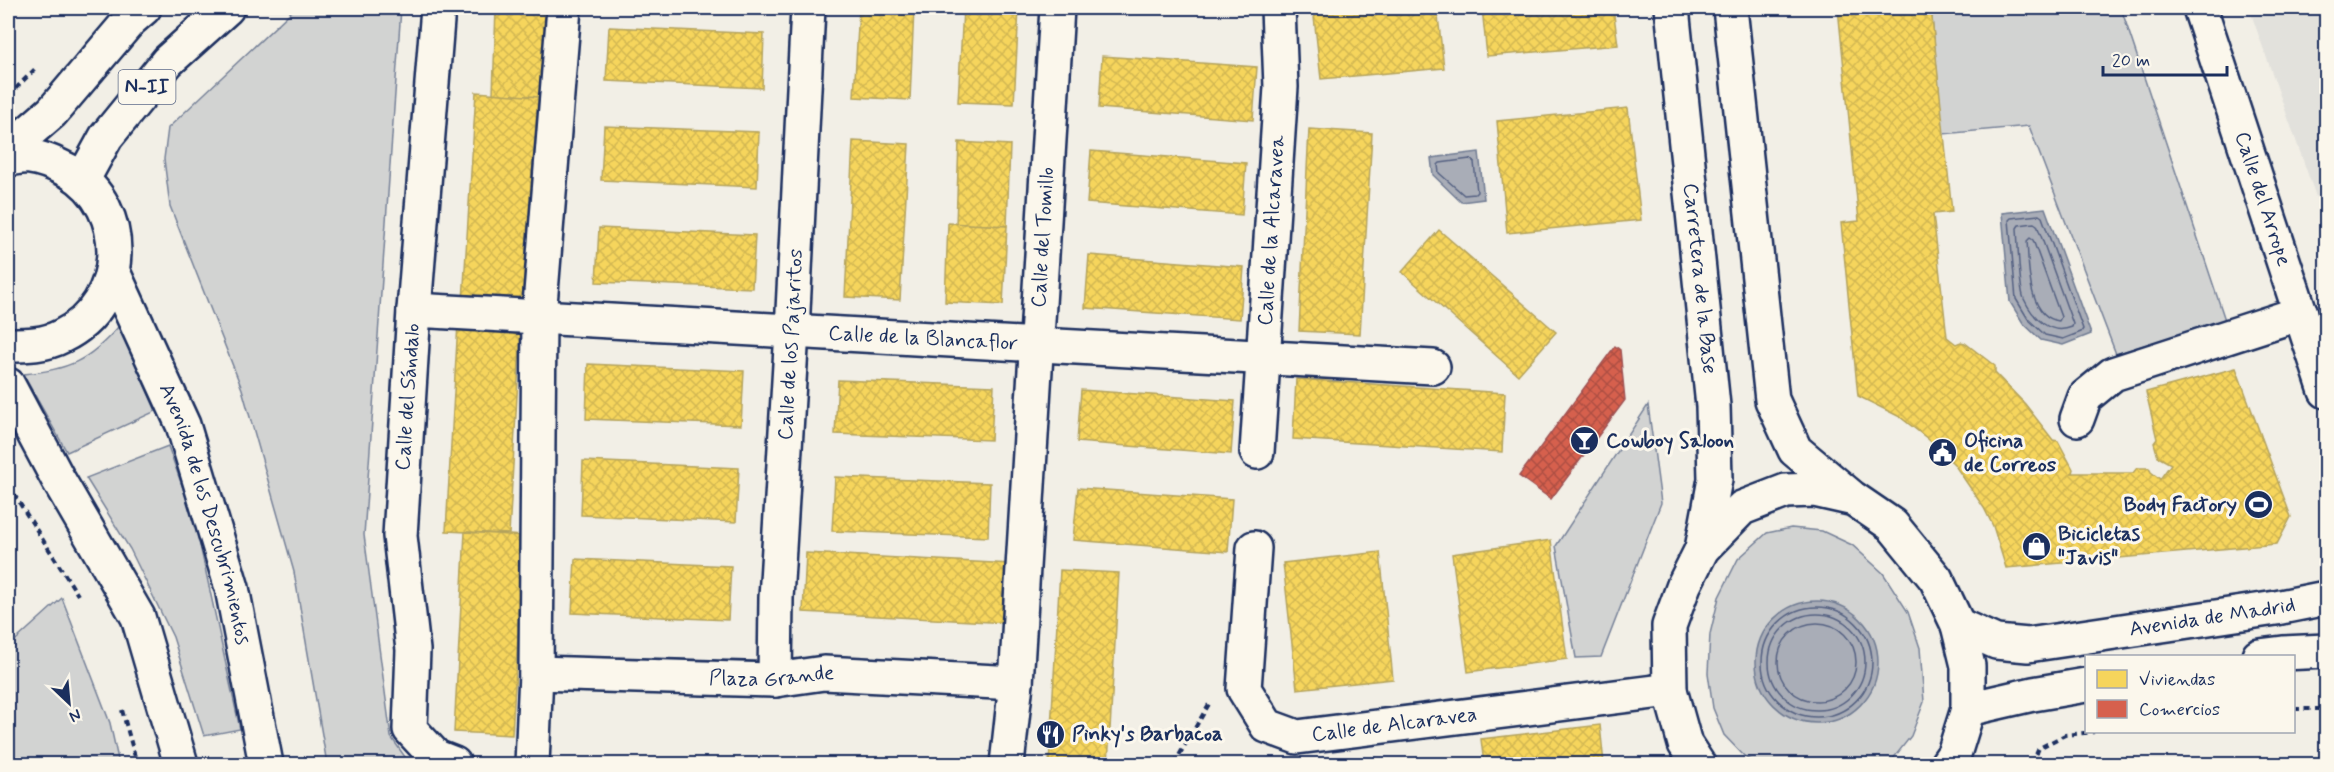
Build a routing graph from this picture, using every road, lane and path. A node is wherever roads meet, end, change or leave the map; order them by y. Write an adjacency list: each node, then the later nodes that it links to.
1 (144, 8): 11 (street, N-II)
2 (227, 8): 13 (street, N-II)
3 (438, 8): 15 (street, Calle del Sándalo)
4 (564, 8): 17 (street)
5 (808, 8): 18 (street, Calle de los Pajaritos)
6 (1057, 8): 20 (street, Calle del Tomillo)
7 (1278, 8): 21 (street, Calle de la Alcaravea)
8 (1672, 8): 30 (street, Carretera de la Base)
9 (1730, 8): 28 (street)
10 (2200, 8): 16 (street, Calle del Arrope)
11 (8, 150)
12 (8, 159): 13 (street)
13 (82, 179): 14 (street)
14 (113, 272): 19 (street); 49 (street, Avenida de los Descubrimientos)
15 (414, 310): 17 (street, Calle de la Blancaflor); 50 (street, Calle del Sándalo)
16 (2301, 313): 24 (street, Calle del Arrope); 25 (street)
17 (539, 317): 18 (street, Calle de la Blancaflor); 36 (street)
18 (792, 331): 20 (street, Calle de la Blancaflor); 37 (street, Calle de los Pajaritos)
19 (8, 345)
20 (1036, 345): 21 (street, Calle de la Blancaflor); 38 (street, Calle del Tomillo)
21 (1262, 357): 22 (street, Calle de la Blancaflor); 26 (street, Calle de la Alcaravea)
22 (1433, 367)
23 (8, 385): 48 (street)
24 (2326, 391)
25 (2078, 419)
26 (1257, 452)
27 (8, 485): 32 (path)
28 (1854, 499): 30 (street); 33 (street)
29 (1254, 548): 40 (street)
30 (1702, 549): 41 (street)
31 (2326, 598): 33 (street, Avenida de Madrid)
32 (83, 603)
33 (1958, 625): 42 (street)
34 (2326, 651): 35 (street)
35 (2271, 655)
36 (536, 673): 37 (street, Plaza Grande); 51 (street)
37 (775, 680): 38 (street, Plaza Grande)
38 (1016, 683): 52 (street)
39 (2085, 685): 42 (street)
40 (1244, 689): 41 (street, Calle de Alcaravea); 53 (path)
41 (1670, 690): 54 (street)
42 (1968, 709): 55 (street)
43 (2295, 709): 44 (path)
44 (2326, 709)
45 (122, 710): 47 (path)
46 (2085, 733): 56 (path)
47 (137, 765)
48 (181, 765)
49 (266, 765)
50 (454, 765)
51 (532, 765)
52 (1006, 765)
53 (1174, 765)
54 (1698, 765)
55 (1947, 765)
56 (2032, 765)

